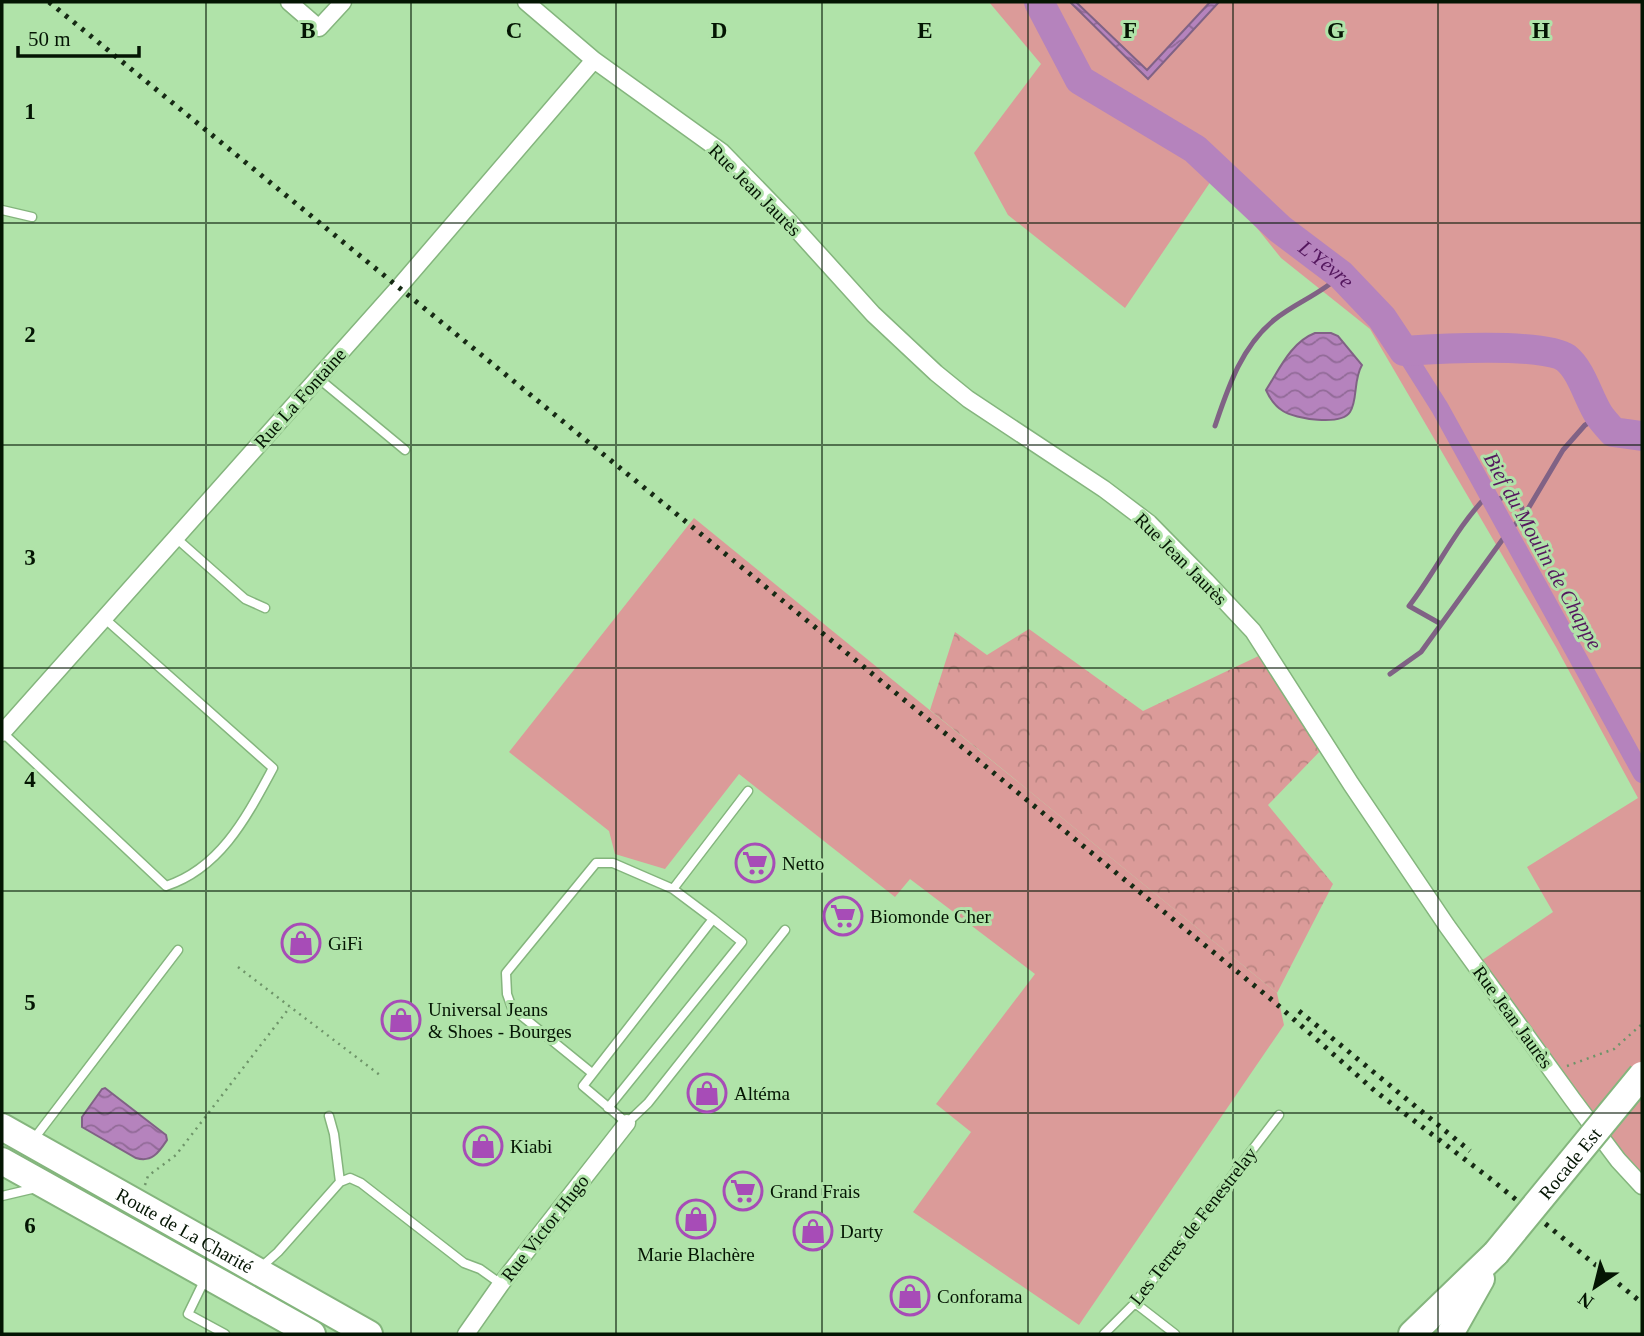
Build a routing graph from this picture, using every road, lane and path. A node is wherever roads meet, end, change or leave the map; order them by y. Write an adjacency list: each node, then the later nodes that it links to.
1 (289, 2): 2 (street)
2 (343, 2)
3 (526, 2): 4 (street, Rue Jean Jaurès)
4 (594, 60): 7 (street, Rue La Fontaine); 21 (street, Rue Jean Jaurès)
5 (2, 210): 6 (lane)
6 (32, 216)
7 (318, 378): 8 (lane); 9 (street, Rue La Fontaine)
8 (405, 450)
9 (176, 538): 10 (lane); 11 (street, Rue La Fontaine)
10 (265, 608)
11 (104, 618): 12 (street, Rue La Fontaine); 12 (lane)
12 (2, 733)
13 (748, 790): 14 (lane)
14 (673, 889): 15 (lane); 22 (lane)
15 (713, 919): 22 (lane); 25 (lane)
16 (785, 930): 28 (lane)
17 (178, 950): 30 (lane)
18 (238, 967): 19 (path)
19 (290, 1007): 24 (path); 35 (path)
20 (1642, 1024): 21 (path)
21 (1552, 1071): 34 (street, Rue Jean Jaurès)
22 (592, 1073): 25 (lane)
23 (1642, 1074): 37 (main road, Rocade Est, bridge)
24 (381, 1076)
25 (608, 1108): 28 (lane)
26 (1279, 1115): 41 (lane, Les Terres de Fenestrelay)
27 (329, 1116): 32 (lane)
28 (627, 1123): 40 (street, Rue Victor Hugo)
29 (2, 1127): 30 (main road, Route de La Charité)
30 (31, 1143): 38 (main road, Route de La Charité)
31 (2, 1161): 33 (main road, Route de La Charité)
32 (340, 1182): 38 (lane); 40 (lane)
33 (46, 1185): 36 (lane); 39 (main road, Route de La Charité)
34 (1642, 1186)
35 (145, 1188)
36 (2, 1196)
37 (1496, 1253): 48 (main road, Rocade Est); 49 (main road, Rocade Est)
38 (257, 1271): 44 (main road, Route de La Charité)
39 (207, 1275): 42 (lane); 43 (main road, Route de La Charité)
40 (501, 1284): 45 (street, Rue Victor Hugo)
41 (1135, 1303): 46 (lane, Les Terres de Fenestrelay); 47 (lane)
42 (225, 1334)
43 (312, 1334)
44 (369, 1334)
45 (466, 1334)
46 (1104, 1334)
47 (1175, 1334)
48 (1412, 1334)
49 (1450, 1334)

